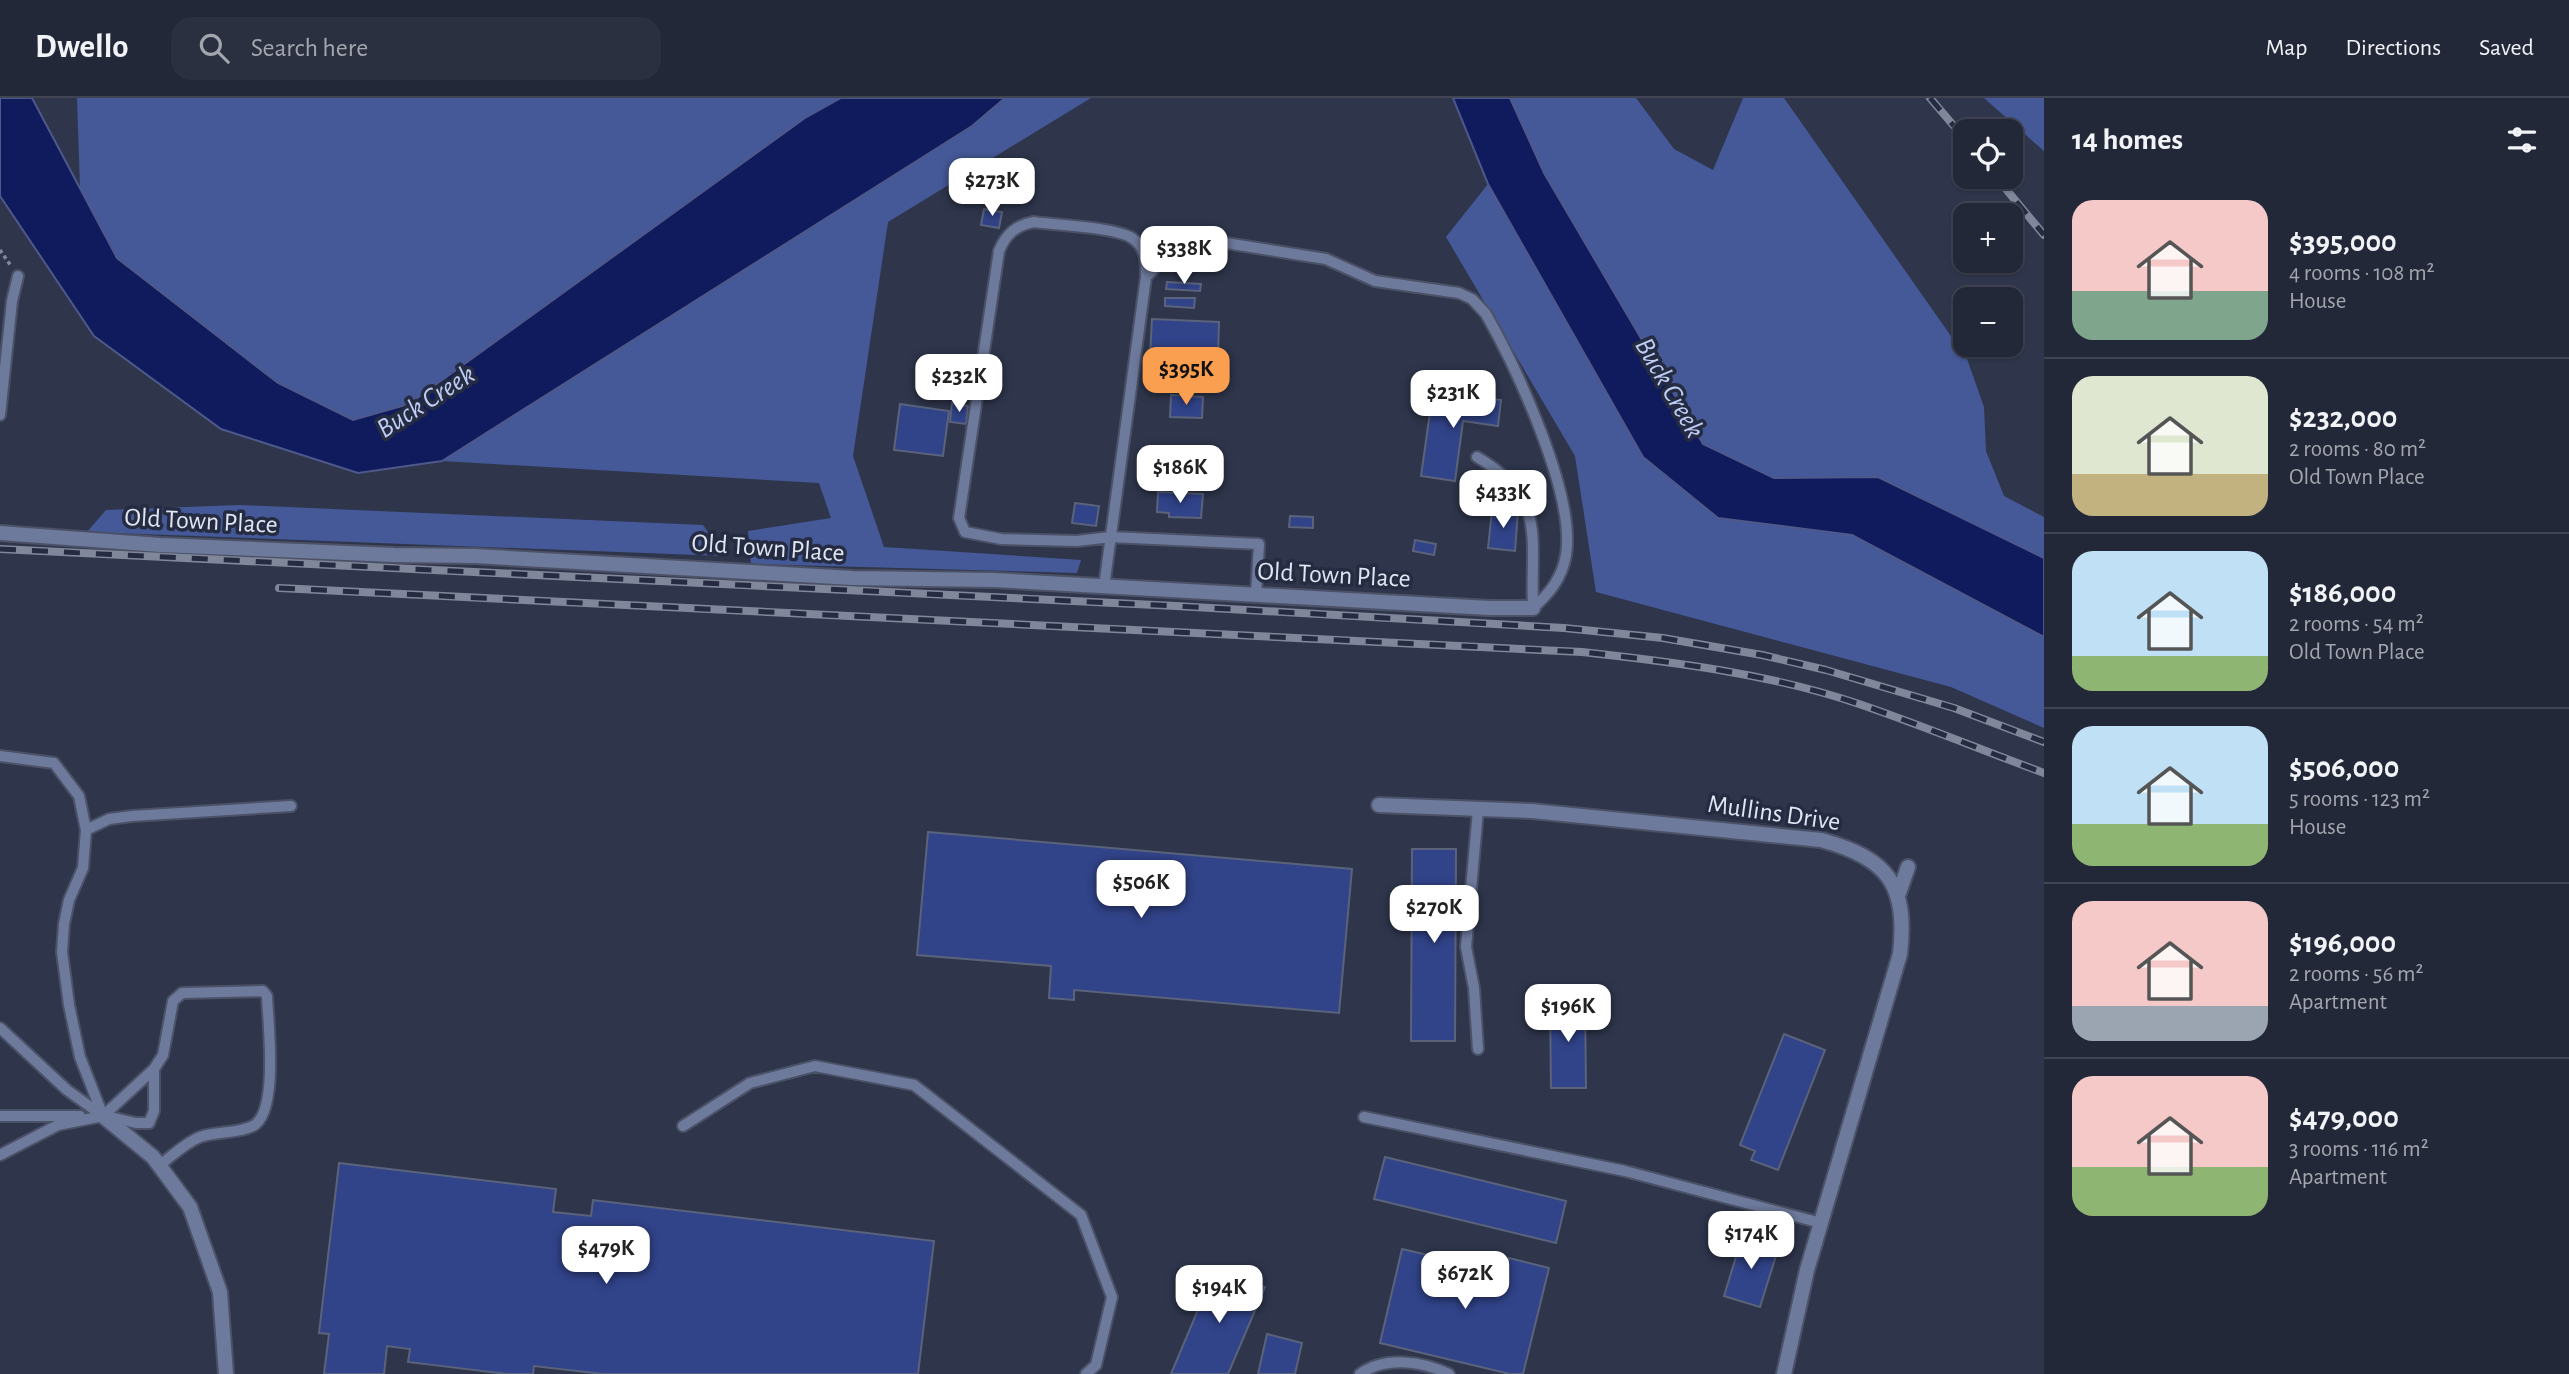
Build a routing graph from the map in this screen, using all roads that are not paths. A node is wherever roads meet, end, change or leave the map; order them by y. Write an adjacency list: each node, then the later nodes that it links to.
1 (18, 276): 3 (lane)
2 (1146, 277): 6 (lane); 6 (lane); 9 (lane)
3 (0, 415)
4 (1477, 457): 9 (lane)
5 (0, 533): 7 (street, Old Town Place)
6 (1111, 537): 7 (lane); 8 (lane)
7 (1104, 587): 8 (street, Old Town Place)
8 (1256, 595): 9 (street, Old Town Place)
9 (1533, 608)
10 (0, 756): 14 (lane)
11 (291, 806): 14 (lane)
12 (1379, 806): 13 (street, Mullins Drive)
13 (1478, 810): 16 (street, Mullins Drive); 18 (lane)
14 (86, 830): 20 (lane)
15 (1908, 867): 16 (street)
16 (1899, 893): 26 (street)
17 (0, 1028): 20 (lane)
18 (1478, 1049)
19 (154, 1069): 20 (lane); 20 (lane); 25 (lane)
20 (103, 1115): 21 (lane); 24 (lane); 25 (street)
21 (0, 1116)
22 (1364, 1117): 26 (lane)
23 (683, 1126): 28 (lane)
24 (0, 1155)
25 (160, 1165): 27 (street)
26 (1821, 1223): 31 (street)
27 (226, 1374)
28 (1086, 1374)
29 (1360, 1374): 30 (lane)
30 (1449, 1374)
31 (1784, 1374)

